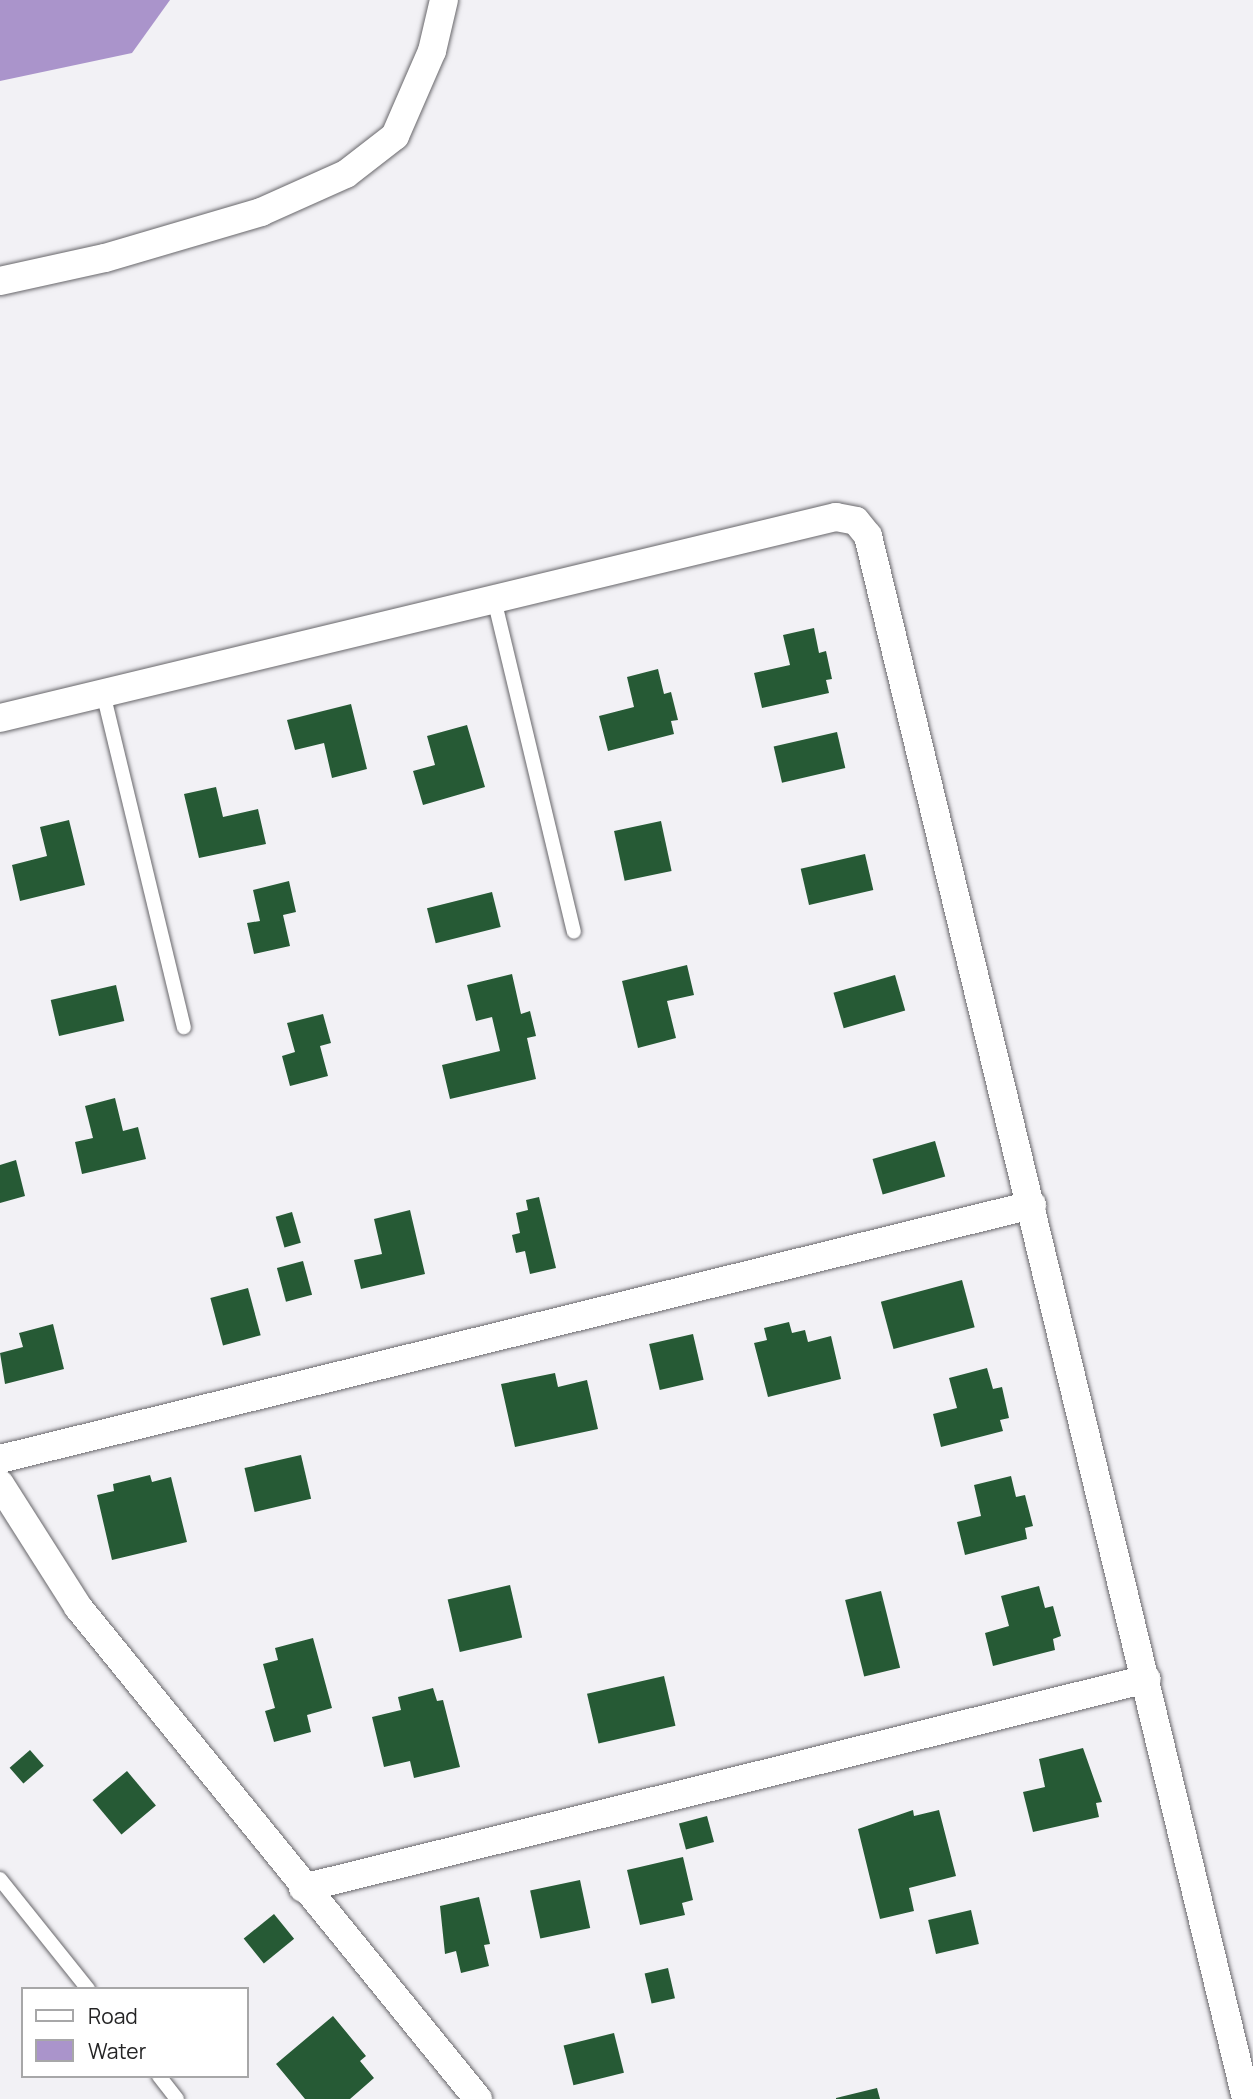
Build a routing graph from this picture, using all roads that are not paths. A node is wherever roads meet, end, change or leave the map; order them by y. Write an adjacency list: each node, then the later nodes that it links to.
1 (444, 0): 2 (street)
2 (0, 281)
3 (494, 599): 4 (street); 6 (lane); 8 (street)
4 (103, 693): 5 (street); 7 (lane)
5 (0, 718)
6 (574, 931)
7 (184, 1027)
8 (1032, 1205): 9 (street); 11 (street)
9 (0, 1459)
10 (0, 1484): 13 (street)
11 (1147, 1679): 13 (street); 18 (street)
12 (0, 1879): 14 (lane)
13 (303, 1888): 17 (street)
14 (86, 1987)
15 (161, 2078): 16 (lane)
16 (177, 2099)
17 (478, 2099)
18 (1246, 2099)

